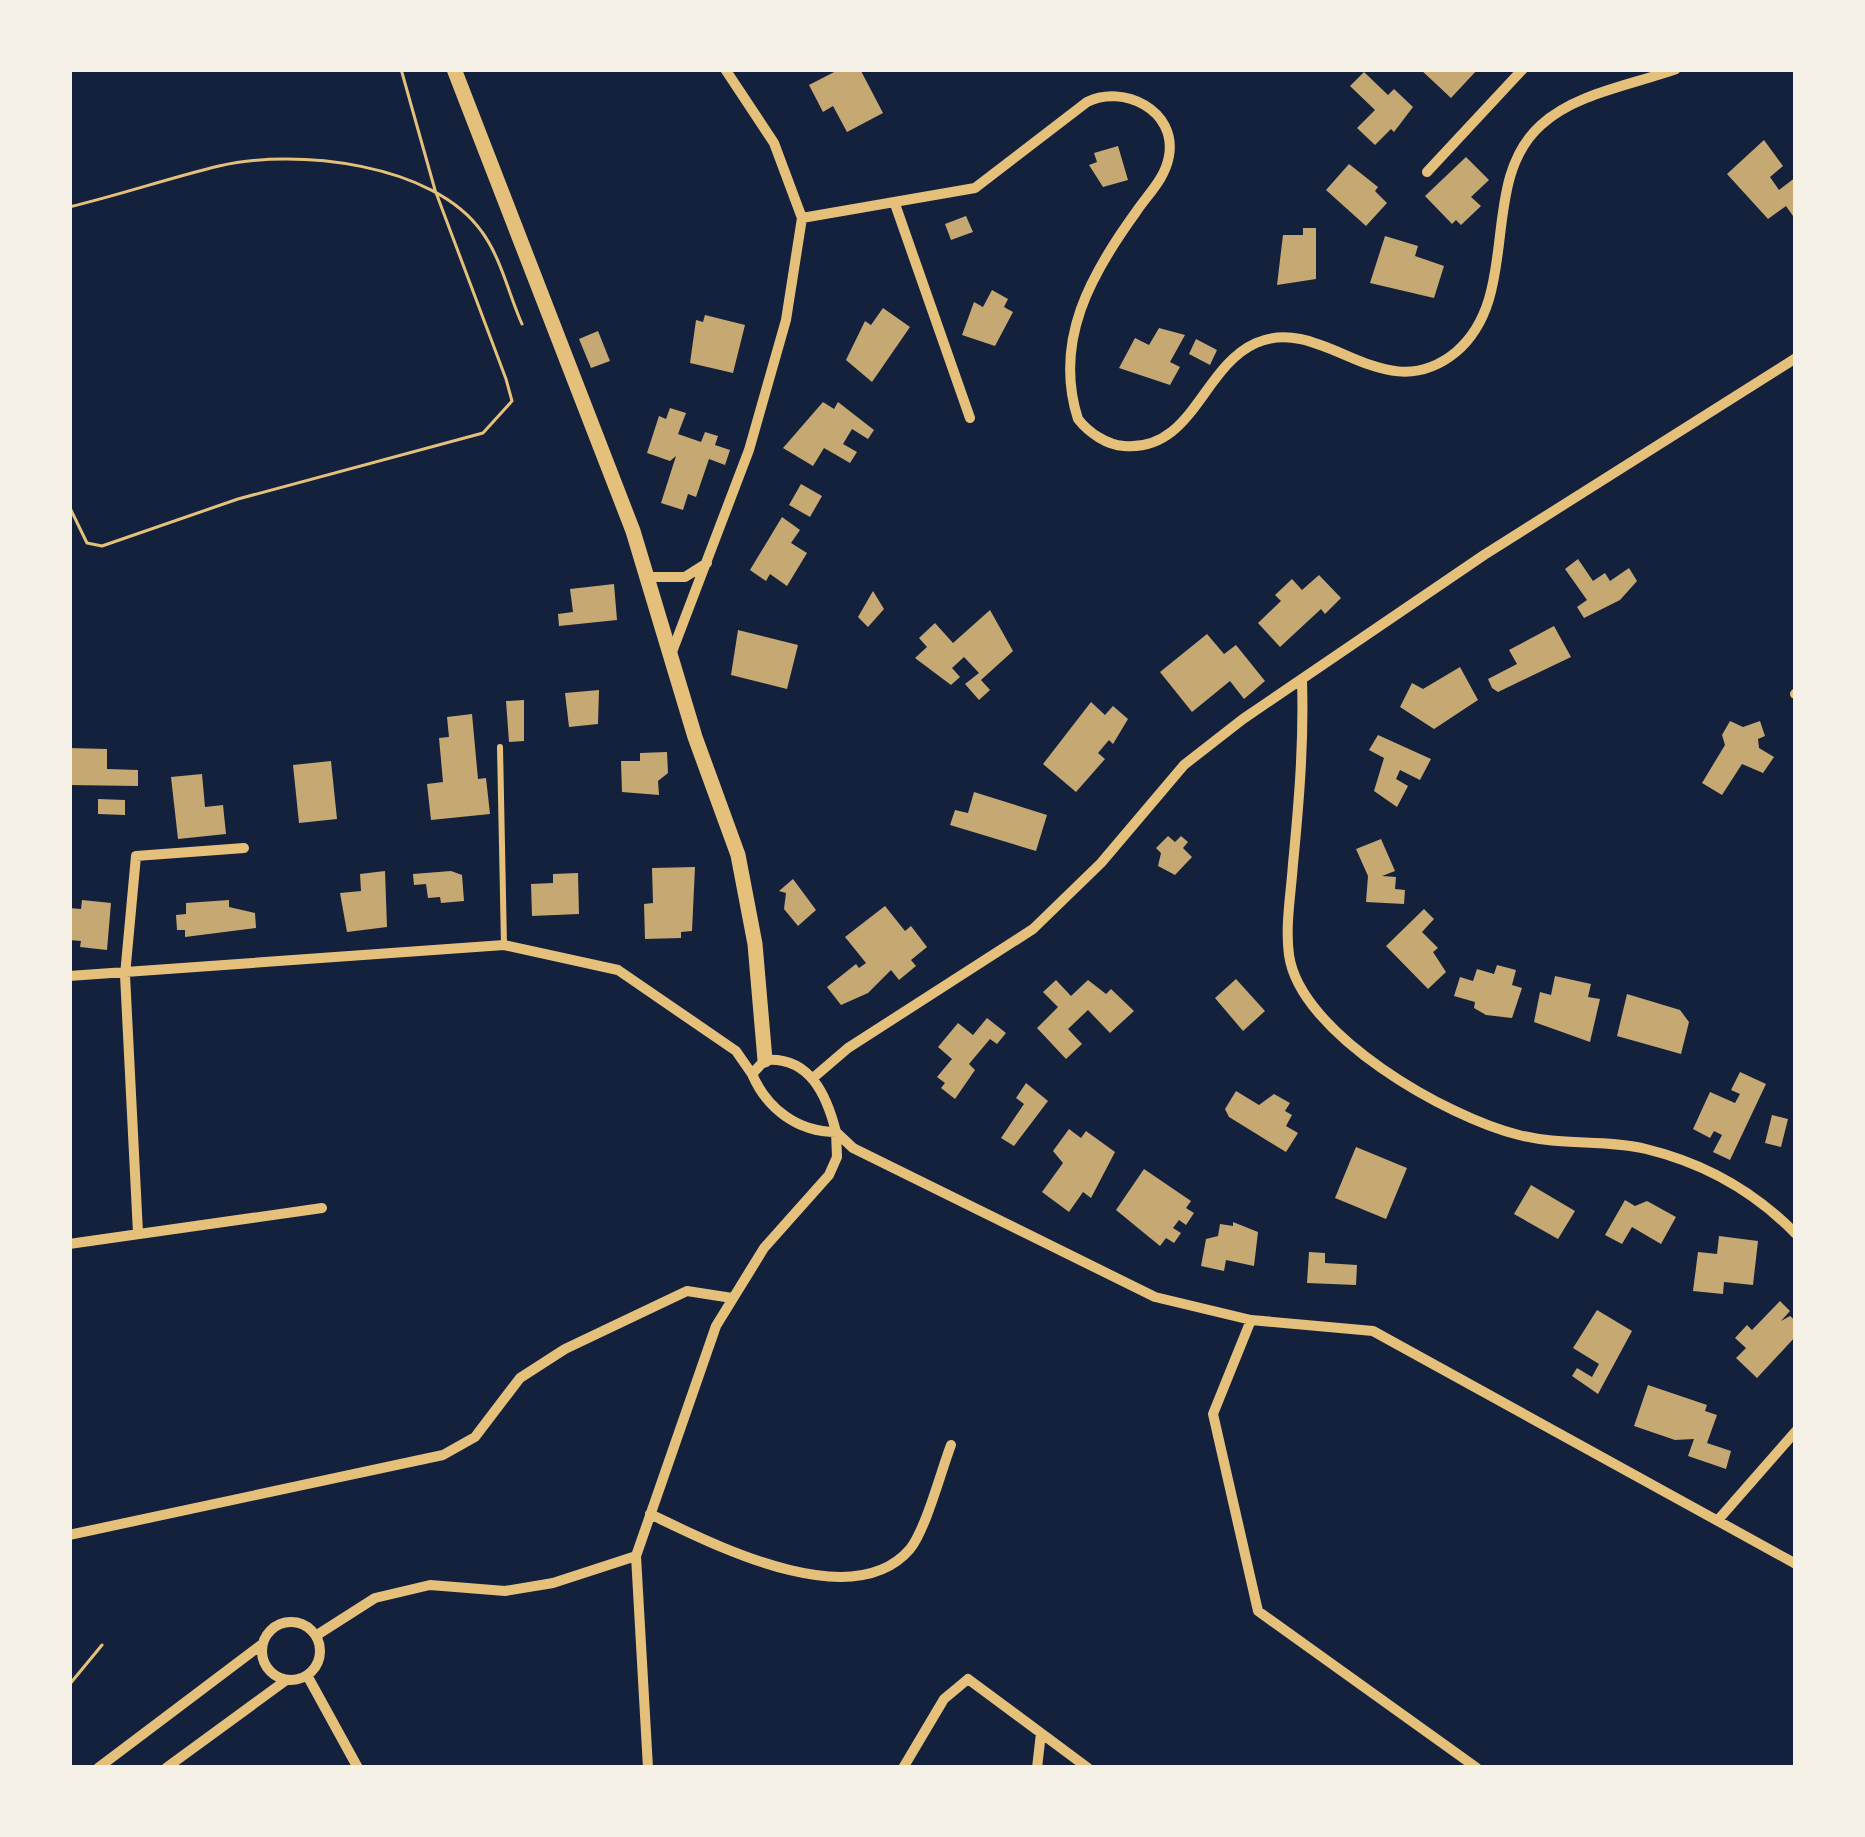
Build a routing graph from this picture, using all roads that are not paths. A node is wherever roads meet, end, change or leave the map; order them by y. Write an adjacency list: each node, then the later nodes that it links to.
1 (454, 69): 11 (main road)
2 (724, 69): 7 (street)
3 (1523, 69): 5 (street)
4 (1676, 69): 6 (street)
5 (1427, 172)
6 (895, 204): 7 (street); 9 (street)
7 (802, 218): 10 (street)
8 (1796, 358): 13 (street)
9 (970, 418)
10 (710, 561): 11 (street); 12 (street)
11 (648, 577): 12 (main road)
12 (672, 652): 19 (main road)
13 (1302, 681): 21 (street); 25 (street)
14 (500, 747): 16 (lane)
15 (244, 848): 17 (street)
16 (504, 945): 17 (street); 20 (street)
17 (125, 975): 18 (street); 24 (street)
18 (69, 976)
19 (765, 1060): 20 (street); 21 (street)
20 (752, 1074): 22 (street)
21 (813, 1078): 22 (street)
22 (836, 1132): 27 (street); 28 (street)
23 (322, 1208): 24 (street)
24 (137, 1233): 26 (street)
25 (1796, 1234)
26 (69, 1244)
27 (732, 1298): 31 (street); 33 (street)
28 (1251, 1320): 32 (street); 48 (street)
29 (1796, 1431): 32 (street)
30 (951, 1445): 31 (street)
31 (650, 1514): 34 (street)
32 (1718, 1520): 35 (street)
33 (69, 1534)
34 (636, 1556): 36 (street); 44 (street)
35 (1796, 1564)
36 (317, 1634): 37 (street); 38 (street)
37 (261, 1645): 39 (street); 41 (street)
38 (308, 1677): 39 (street); 43 (street)
39 (285, 1681): 42 (street)
40 (1041, 1733): 45 (street); 46 (street); 47 (street)
41 (98, 1768)
42 (166, 1768)
43 (358, 1768)
44 (648, 1768)
45 (903, 1768)
46 (1036, 1768)
47 (1088, 1768)
48 (1477, 1768)

